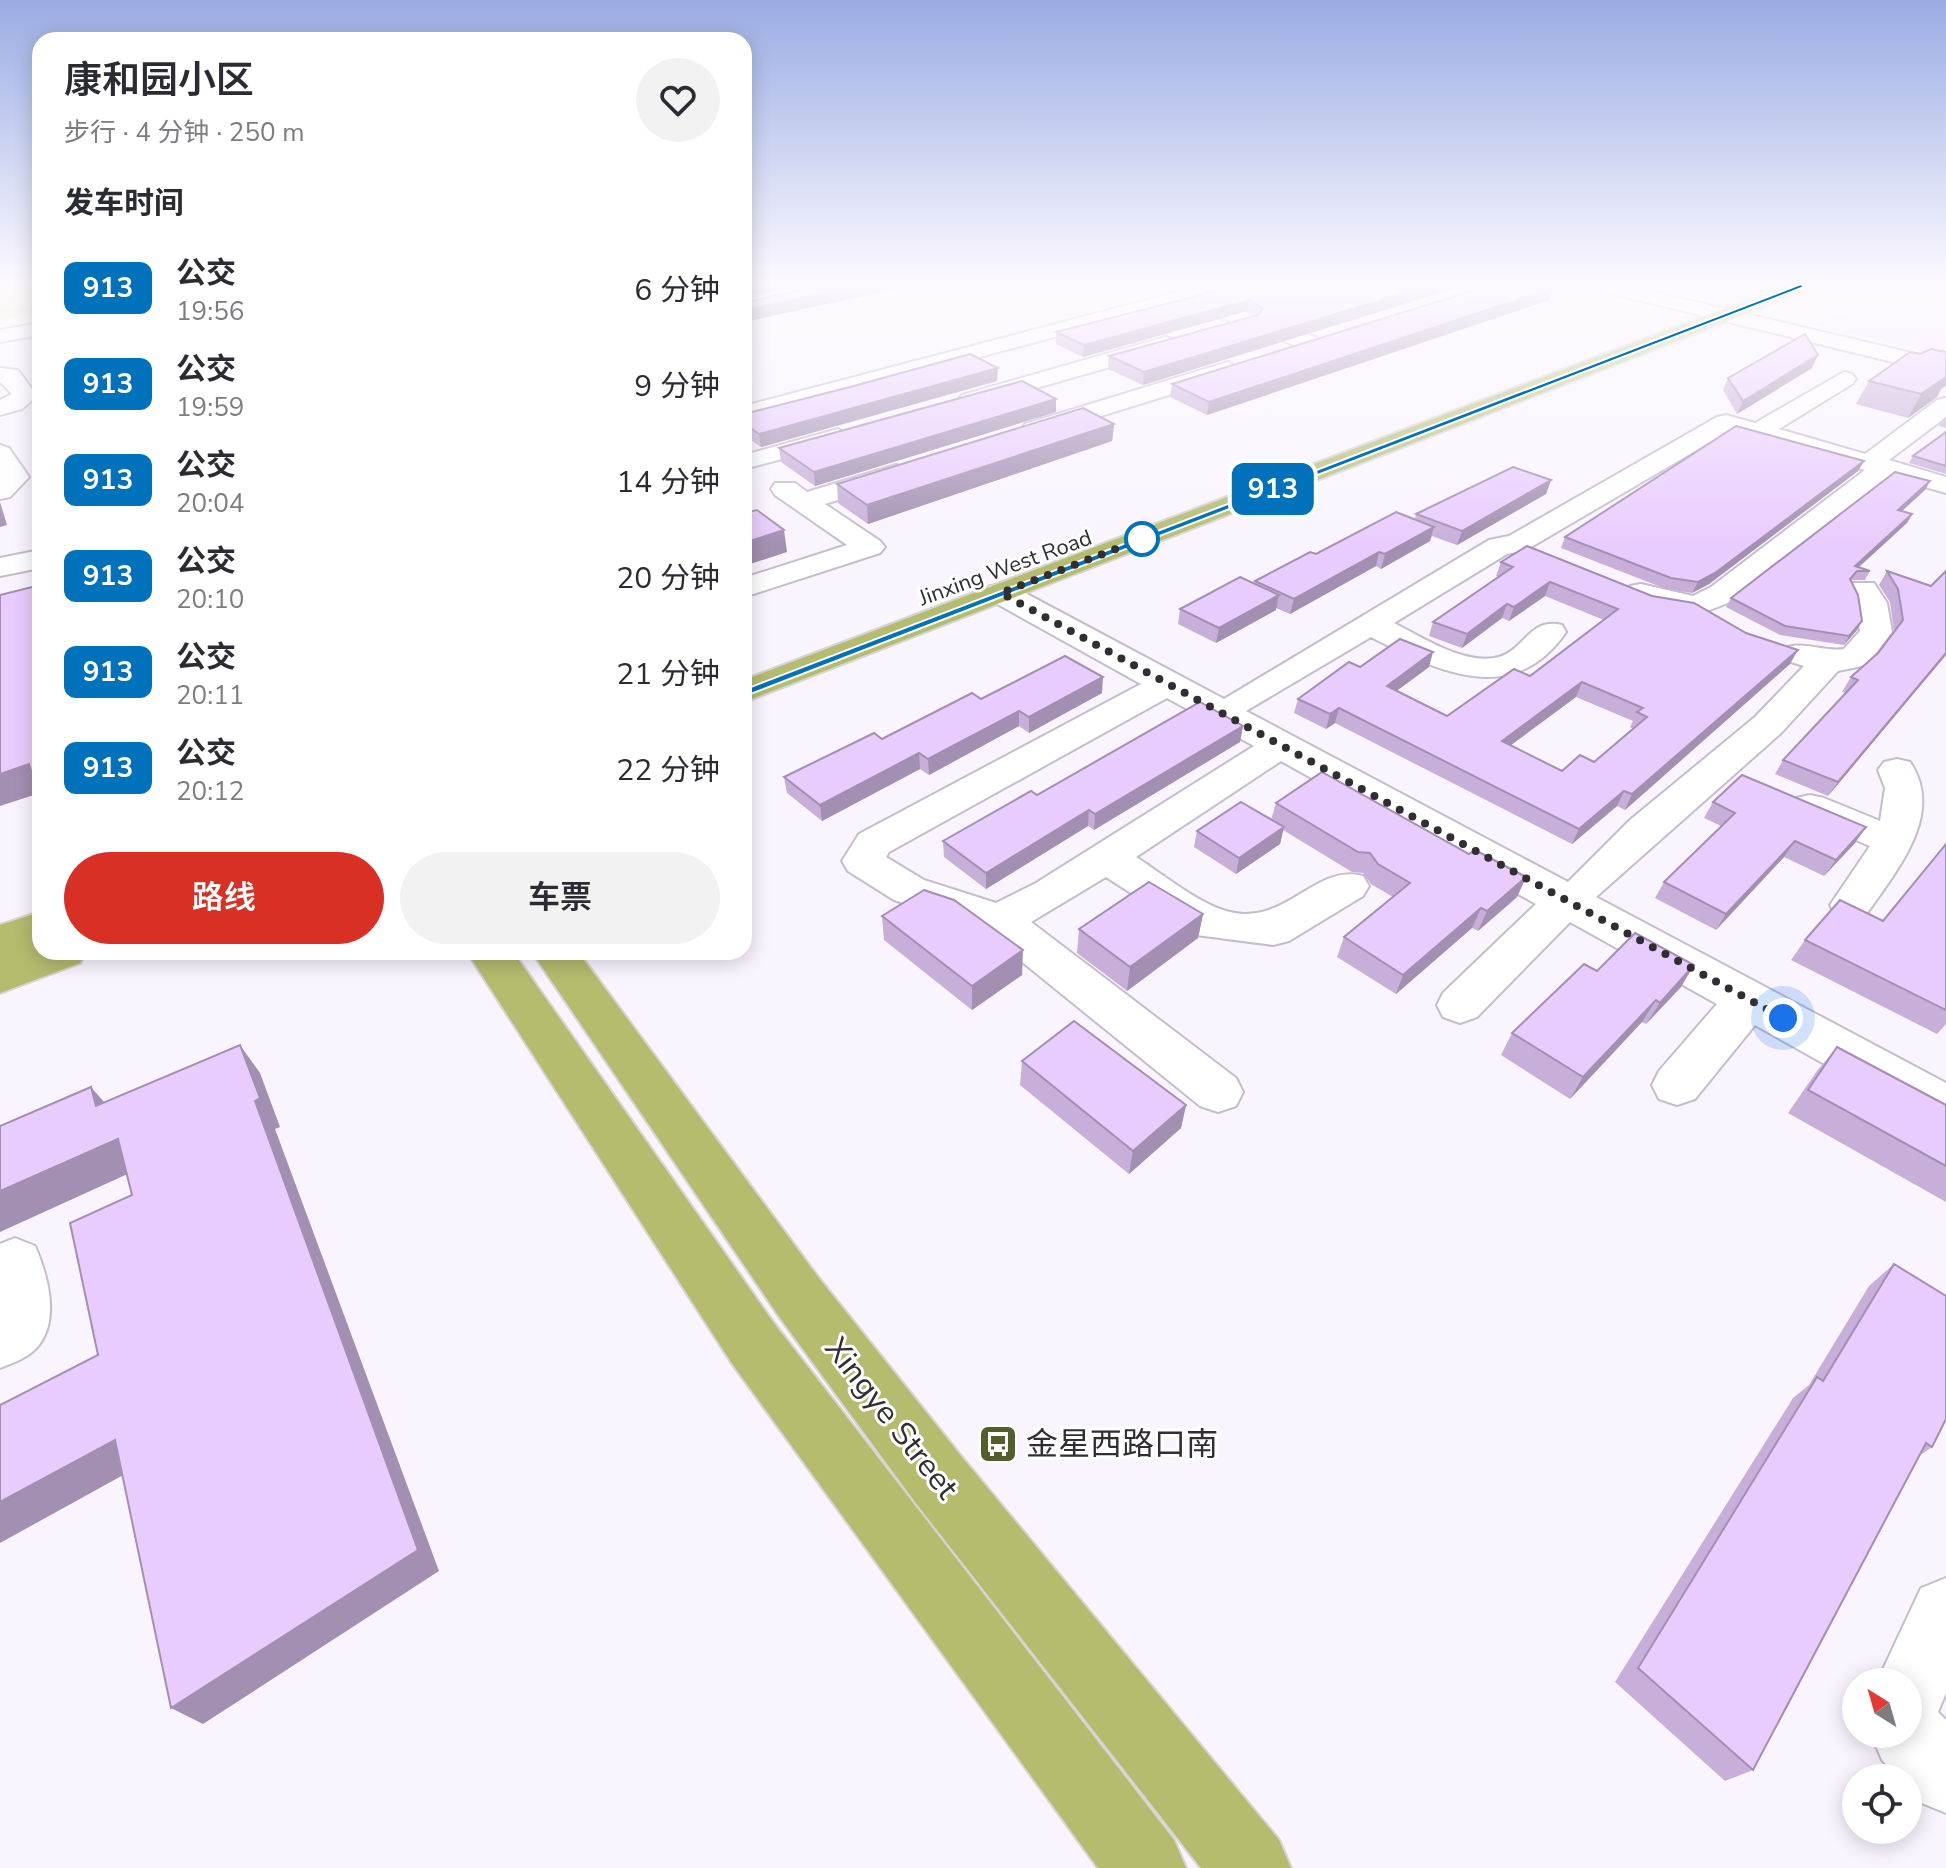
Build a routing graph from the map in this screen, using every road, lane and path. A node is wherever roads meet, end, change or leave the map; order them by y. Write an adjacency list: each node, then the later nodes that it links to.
1 (894, 373): 14 (street)
2 (1049, 373): 8 (street)
3 (1065, 373): 8 (street)
4 (1213, 373): 15 (street)
5 (1544, 373): 40 (main road, Jinxing West Road)
6 (1559, 373): 33 (main road, Jinxing West Road)
7 (0, 375): 12 (street)
8 (1055, 376): 10 (street)
9 (1844, 379): 17 (street)
10 (1017, 387): 13 (street); 15 (street)
11 (1946, 405): 21 (street)
12 (0, 408)
13 (942, 408)
14 (752, 411)
15 (1075, 417): 18 (street)
16 (867, 429): 22 (street)
17 (1759, 431): 21 (street); 27 (street)
18 (1014, 436)
19 (0, 453): 25 (street)
20 (924, 464): 26 (street)
21 (1878, 464): 24 (street); 35 (street)
22 (752, 467)
23 (752, 472): 26 (street)
24 (1946, 485)
25 (0, 491)
26 (803, 502): 32 (street)
27 (1516, 544): 28 (street); 36 (street)
28 (1557, 560)
29 (32, 561): 30 (street)
30 (0, 567)
31 (1613, 582): 35 (street)
32 (752, 585)
33 (1011, 590): 42 (street); 43 (main road, Jinxing West Road); 44 (street)
34 (1863, 590): 41 (street)
35 (1697, 606): 37 (street)
36 (1369, 624): 38 (street); 44 (street)
37 (1723, 626)
38 (1550, 632)
39 (1773, 645): 41 (street)
40 (759, 658)
41 (1827, 662): 46 (street)
42 (1167, 684): 45 (street); 53 (street)
43 (752, 689)
44 (1239, 702): 51 (street)
45 (1281, 745): 49 (street); 51 (street)
46 (1719, 768): 48 (street); 51 (street)
47 (1897, 770): 48 (street)
48 (1898, 836): 52 (street)
49 (1107, 858): 50 (street); 53 (street)
50 (1348, 886)
51 (1577, 892): 61 (street); 62 (street); 65 (street)
52 (1851, 905)
53 (999, 920): 64 (street)
54 (32, 930): 55 (main road)
55 (0, 942)
56 (43, 960): 59 (main road)
57 (494, 960): 72 (main road)
58 (560, 960): 73 (main road, Xingye Street)
59 (0, 976)
60 (1745, 1004): 63 (street)
61 (1460, 1005)
62 (1946, 1073)
63 (1677, 1085)
64 (1218, 1092)
65 (1946, 1107)
66 (15, 1264): 67 (street)
67 (0, 1340)
68 (1946, 1613): 69 (street)
69 (1921, 1668)
70 (1921, 1748): 71 (street)
71 (1946, 1775)
72 (1146, 1868)
73 (1251, 1868)

